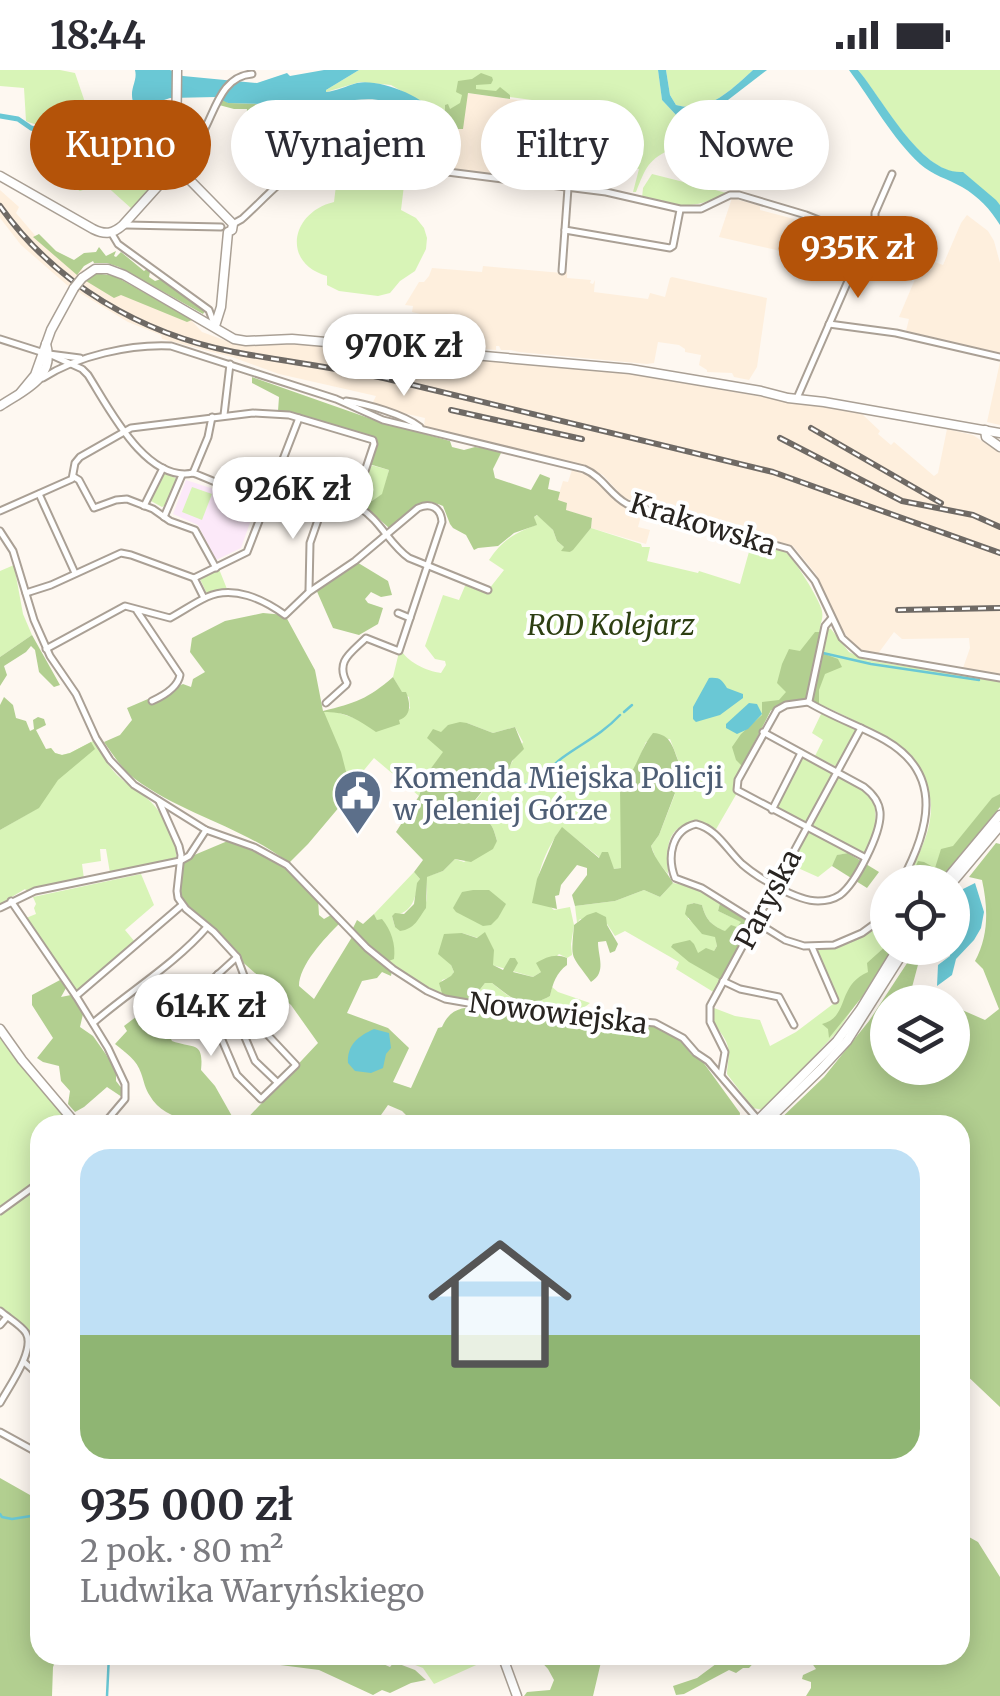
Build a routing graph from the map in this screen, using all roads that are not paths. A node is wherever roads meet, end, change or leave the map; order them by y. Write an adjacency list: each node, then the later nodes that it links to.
1 (177, 70): 3 (street)
2 (252, 74): 4 (street)
3 (177, 100)
4 (211, 115)
5 (892, 174): 17 (street)
6 (0, 176): 16 (street)
7 (153, 190): 13 (street)
8 (199, 190): 14 (street)
9 (274, 190): 14 (street)
10 (568, 190): 15 (street)
11 (587, 190): 12 (street)
12 (680, 210): 15 (street); 17 (street)
13 (122, 225): 14 (street); 16 (street)
14 (227, 226): 20 (street)
15 (565, 230): 18 (street)
16 (112, 232): 20 (street)
17 (866, 240): 19 (street)
18 (562, 271)
19 (828, 324): 24 (street); 30 (street)
20 (215, 326): 22 (street, bridge); 30 (street)
21 (0, 339): 22 (street)
22 (45, 350): 23 (street); 25 (street); 28 (street); 29 (street)
23 (84, 357): 25 (street); 26 (street); 27 (street, Krakowska)
24 (1000, 358)
25 (68, 362): 26 (street); 28 (street)
26 (85, 368): 36 (street)
27 (230, 368): 32 (street); 63 (street, Krakowska)
28 (40, 379): 29 (street)
29 (21, 392): 31 (street)
30 (796, 398): 35 (street)
31 (0, 406)
32 (224, 415): 33 (street); 34 (street)
33 (212, 417): 36 (street); 40 (street)
34 (299, 418): 44 (street); 46 (street)
35 (984, 430): 37 (street); 38 (street)
36 (125, 431): 39 (street); 42 (street)
37 (1000, 433)
38 (1000, 447)
39 (163, 468): 41 (street); 47 (street)
40 (193, 473): 41 (street); 44 (street)
41 (182, 476): 49 (street)
42 (74, 477): 43 (street); 47 (street)
43 (39, 493): 48 (street); 54 (street)
44 (267, 500): 45 (street); 53 (street)
45 (325, 500): 46 (street); 57 (street)
46 (353, 505): 51 (street)
47 (144, 506): 49 (street)
48 (0, 510)
49 (164, 517): 53 (street)
50 (2, 535): 58 (street, Nowowiejska)
51 (385, 536): 52 (street); 52 (street); 57 (street)
52 (428, 566): 56 (street); 62 (street)
53 (216, 568): 55 (street)
54 (76, 574): 55 (street); 58 (street)
55 (194, 578): 59 (street)
56 (488, 590)
57 (309, 592): 59 (street)
58 (26, 593): 64 (street, Nowowiejska)
59 (204, 598): 60 (street)
60 (136, 608): 64 (street); 66 (street)
61 (398, 614): 62 (street)
62 (410, 618): 68 (street)
63 (832, 619): 65 (street, Krakowska); 67 (street)
64 (46, 649): 73 (street, Nowowiejska)
65 (1000, 678)
66 (152, 702)
67 (808, 702): 69 (street); 70 (street)
68 (326, 703)
69 (860, 728): 72 (street, Paryska); 81 (street)
70 (763, 732): 71 (street); 74 (street)
71 (801, 753): 72 (street); 74 (street)
72 (837, 771): 77 (street, Paryska); 79 (street)
73 (159, 801): 78 (street, Nowowiejska); 80 (street)
74 (772, 810): 77 (street)
75 (1000, 816): 82 (street)
76 (1000, 826): 83 (street)
77 (806, 827): 79 (street); 84 (street, Paryska)
78 (206, 830): 80 (street); 104 (street, Nowowiejska)
79 (865, 858): 84 (street)
80 (180, 861): 85 (street); 86 (street)
81 (910, 865)
82 (958, 865)
83 (967, 865)
84 (776, 885): 88 (street, Paryska); 88 (street)
85 (12, 901): 87 (street); 98 (street)
86 (182, 905): 89 (street); 98 (street)
87 (0, 908)
88 (756, 922): 91 (street); 96 (street, Paryska)
89 (207, 927): 92 (street); 101 (street)
90 (870, 927): 91 (street)
91 (812, 947): 99 (street)
92 (237, 957): 95 (street); 105 (street)
93 (887, 965): 109 (street)
94 (895, 965): 110 (street)
95 (218, 974): 97 (street); 105 (street)
96 (723, 982): 102 (street); 104 (street, Paryska)
97 (201, 990): 100 (street); 100 (street)
98 (76, 996): 101 (street)
99 (835, 1000)
100 (215, 1022): 105 (street)
101 (93, 1023): 107 (street)
102 (794, 1025)
103 (0, 1029): 106 (street)
104 (721, 1074): 108 (street, Nowowiejska)
105 (277, 1082)
106 (69, 1115)
107 (112, 1115)
108 (753, 1115)
109 (768, 1115)
110 (769, 1115)
111 (30, 1189): 112 (street)
112 (0, 1211)
113 (0, 1311): 114 (street)
114 (7, 1317): 115 (street); 116 (street)
115 (0, 1325)
116 (24, 1362): 117 (street); 118 (street)
117 (30, 1369)
118 (0, 1403)
119 (0, 1432): 120 (street)
120 (30, 1448)
121 (506, 1665): 122 (street)
122 (517, 1696)

